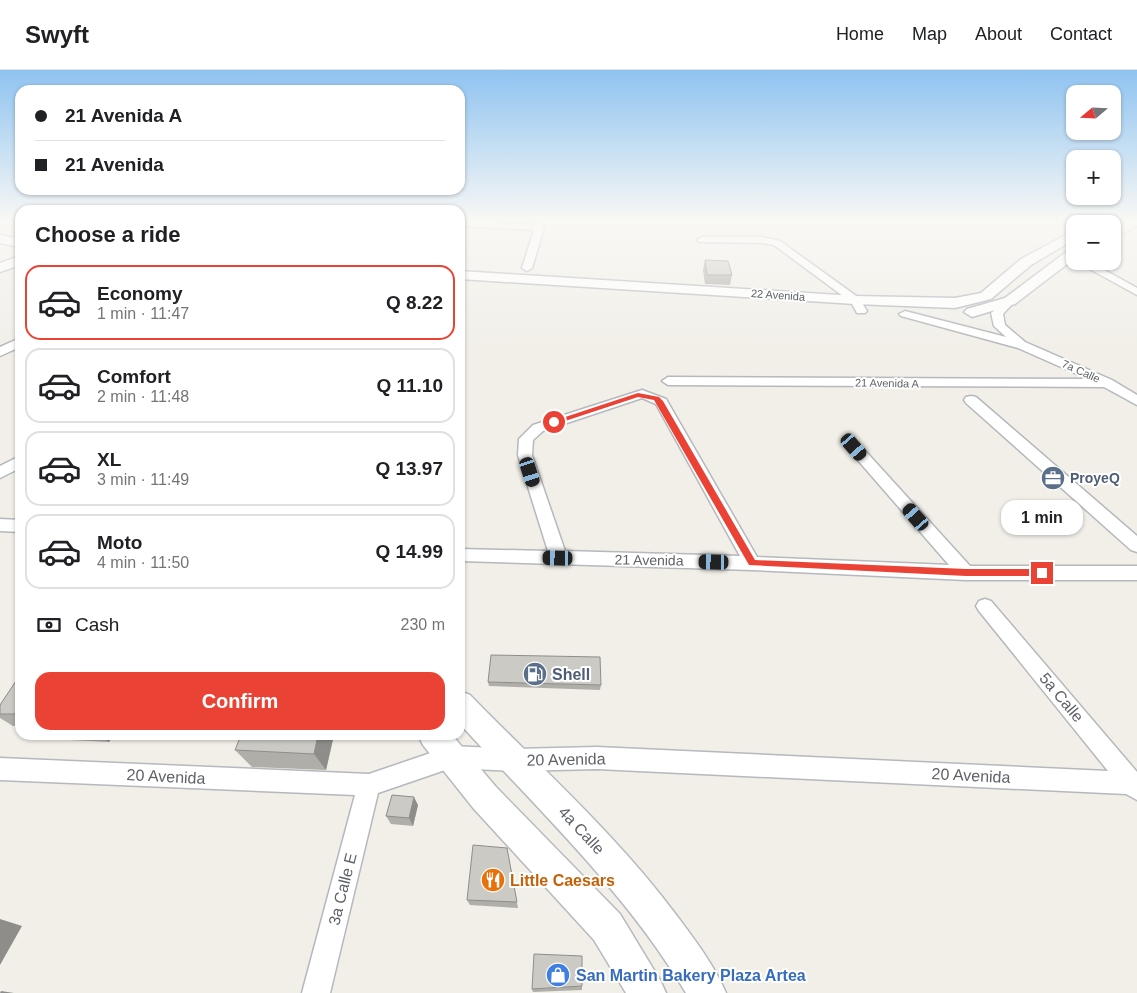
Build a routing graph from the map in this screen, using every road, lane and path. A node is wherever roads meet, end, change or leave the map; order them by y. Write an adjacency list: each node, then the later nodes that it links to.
1 (15, 262): 6 (street)
2 (529, 262): 9 (street)
3 (802, 262): 13 (street)
4 (1026, 262): 13 (street, 22 Avenida)
5 (1061, 262): 12 (street, 22 Avenida)
6 (0, 268)
7 (1099, 270): 11 (street)
8 (465, 275): 9 (street, 22 Avenida)
9 (525, 278): 10 (street, 22 Avenida); 13 (street, 22 Avenida)
10 (465, 284)
11 (1137, 292)
12 (1010, 301): 14 (street, 22 Avenida); 16 (street, 7a Calle)
13 (858, 305): 14 (street, 22 Avenida)
14 (905, 314): 16 (street, 7a Calle)
15 (15, 344): 17 (street)
16 (1022, 345): 19 (street, 7a Calle)
17 (0, 352)
18 (668, 381): 19 (street, 21 Avenida A)
19 (1107, 383): 21 (street, 7a Calle)
20 (971, 400): 27 (street)
21 (1137, 401)
22 (854, 447): 31 (street)
23 (15, 464): 24 (street)
24 (0, 472)
25 (0, 525): 26 (street)
26 (15, 526)
27 (1137, 546)
28 (465, 555): 29 (street, 21 Avenida)
29 (558, 558): 30 (street, 21 Avenida); 30 (street)
30 (752, 563): 31 (street, 21 Avenida)
31 (966, 573): 32 (street, 21 Avenida)
32 (1137, 573)
33 (985, 606): 39 (street, 5a Calle)
34 (465, 709): 36 (street, 4a Calle)
35 (442, 746): 36 (street, 20 Avenida); 38 (street, 20 Avenida); 41 (street)
36 (515, 760): 39 (street, 20 Avenida); 42 (street, 4a Calle)
37 (0, 769): 38 (street, 20 Avenida)
38 (369, 785): 40 (street, 3a Calle E)
39 (1136, 785)
40 (316, 993)
41 (648, 993)
42 (707, 993)

